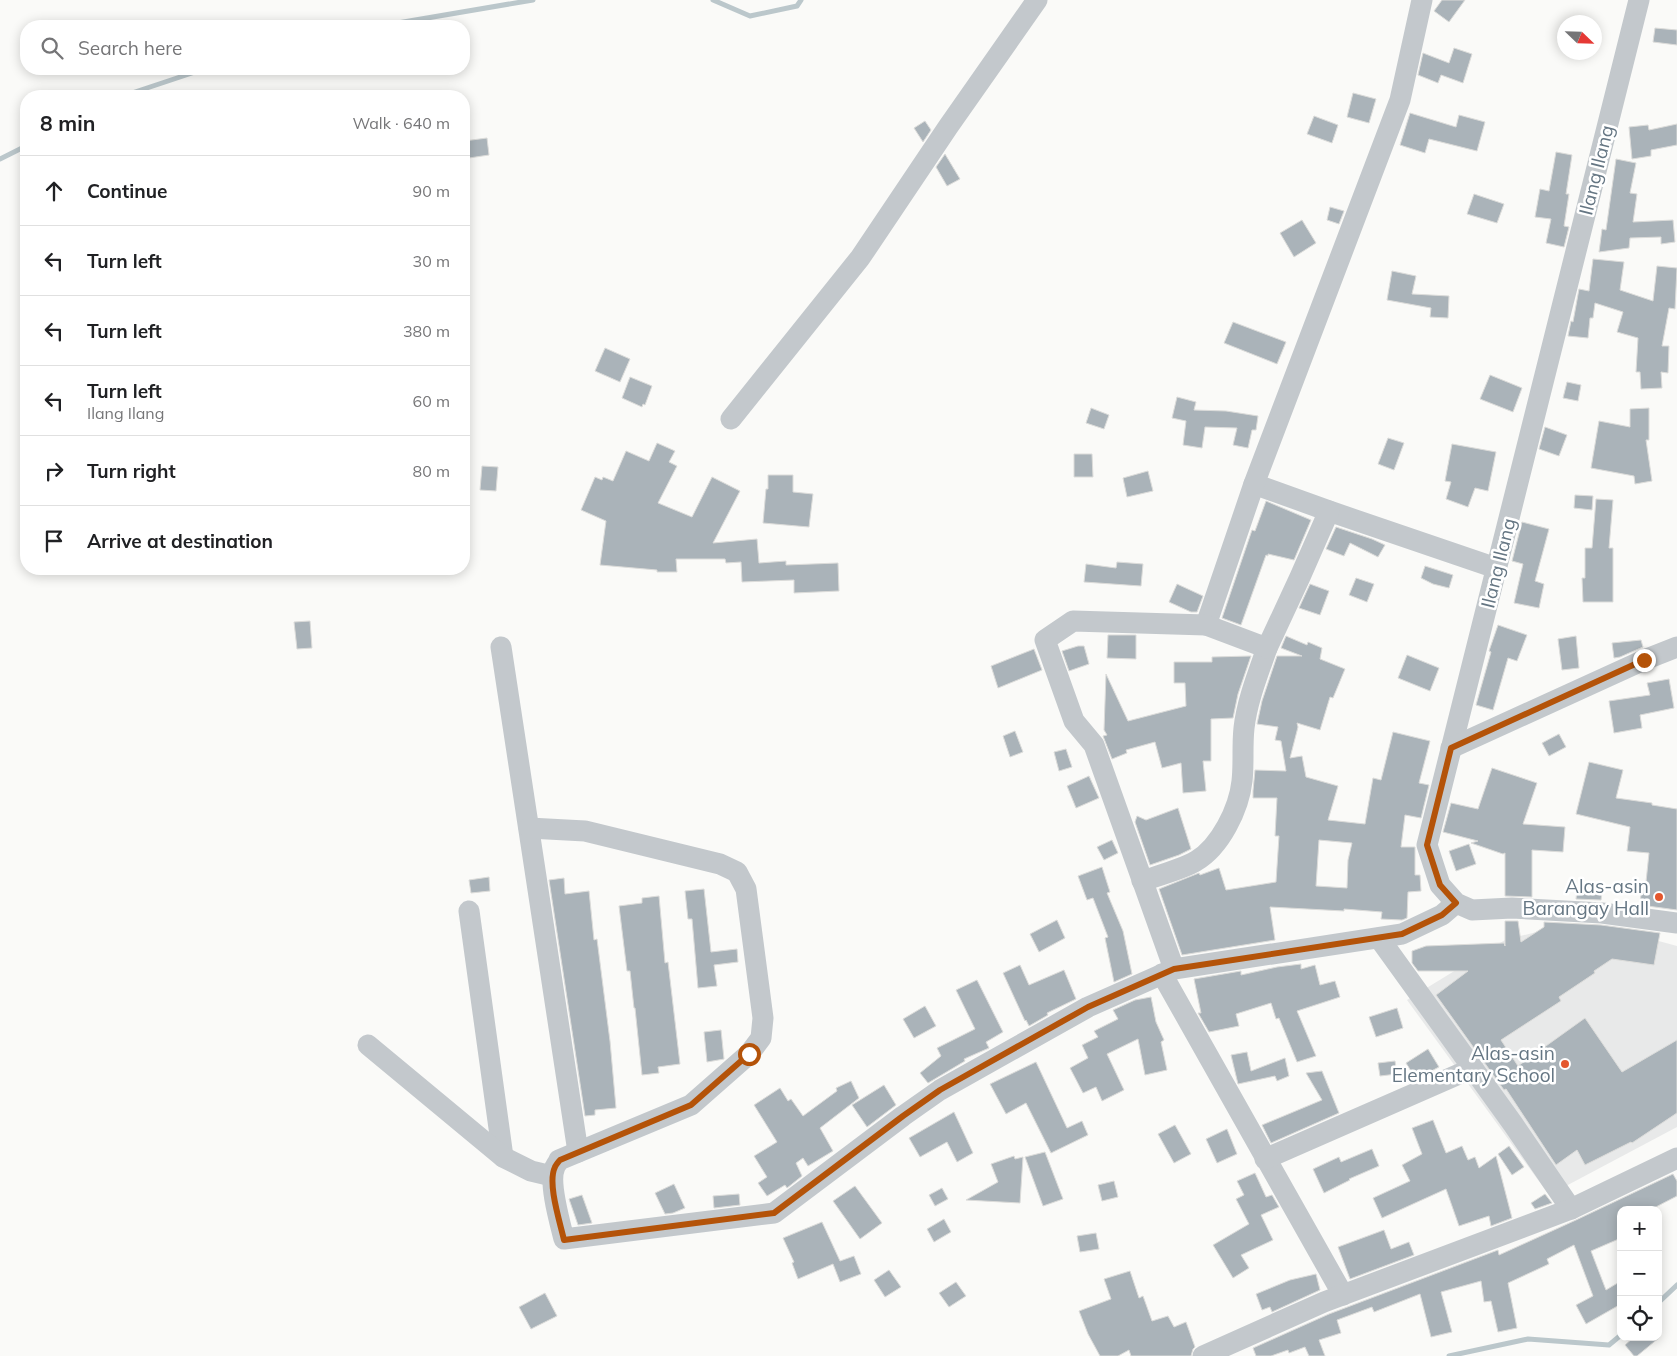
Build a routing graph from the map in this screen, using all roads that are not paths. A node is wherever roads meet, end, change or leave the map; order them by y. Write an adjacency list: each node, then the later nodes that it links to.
1 (1036, 0): 4 (street)
2 (1422, 0): 5 (street)
3 (1638, 0): 7 (street, Ilang Ilang)
4 (731, 419)
5 (1254, 484): 6 (street); 8 (street)
6 (1329, 511): 7 (street); 11 (street)
7 (1496, 568): 12 (street, Ilang Ilang)
8 (1206, 626): 11 (street); 14 (street)
9 (501, 647): 13 (street)
10 (1677, 647): 12 (street)
11 (1267, 648): 14 (street)
12 (1451, 748): 15 (street, Ilang Ilang)
13 (528, 828): 22 (street); 22 (street)
14 (1142, 881): 19 (street)
15 (1456, 903): 17 (street); 18 (street)
16 (469, 911): 23 (street)
17 (1677, 923)
18 (1379, 938): 19 (street); 21 (street)
19 (1168, 972): 25 (street); 26 (street)
20 (368, 1045): 23 (street)
21 (1473, 1068): 25 (street); 27 (street)
22 (578, 1152): 26 (street)
23 (503, 1157): 26 (street)
24 (1677, 1158): 27 (street)
25 (1265, 1159): 28 (street)
26 (552, 1176)
27 (1571, 1209): 28 (street)
28 (1343, 1295): 29 (street)
29 (1203, 1356)

